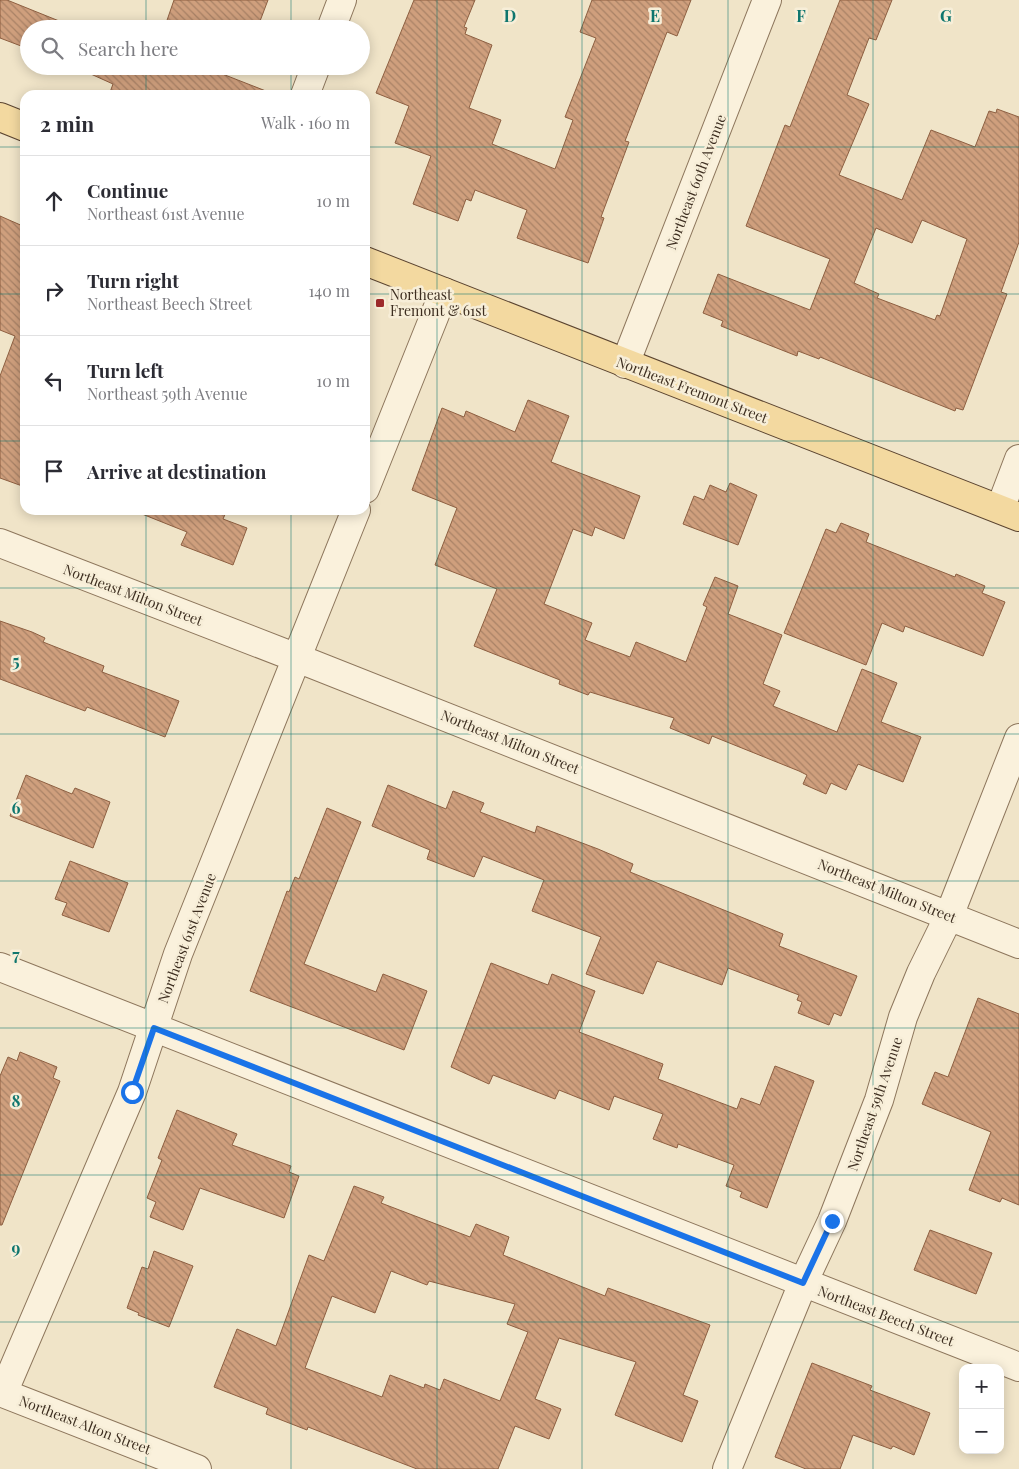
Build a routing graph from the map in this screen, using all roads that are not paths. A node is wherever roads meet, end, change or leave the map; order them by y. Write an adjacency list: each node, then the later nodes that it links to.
1 (342, 0): 3 (street)
2 (767, 0): 10 (street, Northeast 60th Avenue)
3 (334, 20)
4 (313, 75): 5 (street)
5 (307, 90)
6 (0, 117): 7 (main road)
7 (20, 125)
8 (370, 263): 9 (main road, Northeast Fremont Street)
9 (444, 292): 10 (main road, Northeast Fremont Street); 12 (street)
10 (625, 364): 13 (main road, Northeast Fremont Street)
11 (1019, 459): 13 (street)
12 (370, 477)
13 (1009, 513)
14 (354, 515): 16 (street, Northeast 61st Avenue)
15 (0, 544): 16 (street, Northeast Milton Street)
16 (298, 658): 18 (street, Northeast Milton Street); 21 (street, Northeast 61st Avenue)
17 (1019, 738): 18 (street, Northeast 59th Avenue)
18 (949, 916): 19 (street, Northeast Milton Street); 22 (street, Northeast 59th Avenue)
19 (1019, 944)
20 (0, 967): 21 (street, Northeast Beech Street)
21 (154, 1028): 22 (street, Northeast Beech Street); 24 (street, Northeast 61st Avenue)
22 (803, 1283): 23 (street, Northeast Beech Street); 26 (street, Northeast 59th Avenue)
23 (1019, 1368)
24 (1, 1392): 25 (street, Northeast Alton Street)
25 (197, 1469)
26 (727, 1469)

